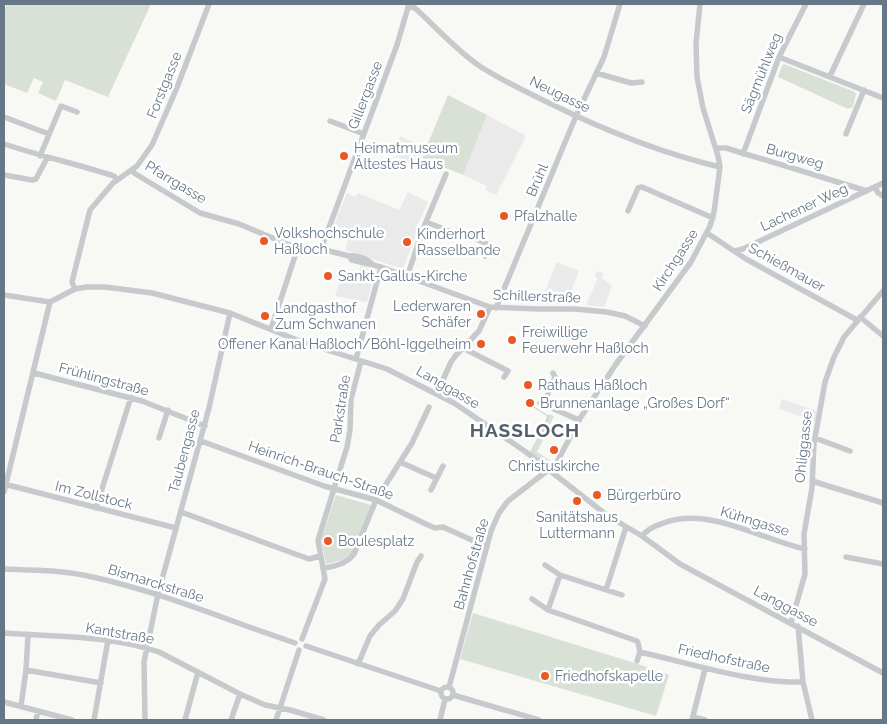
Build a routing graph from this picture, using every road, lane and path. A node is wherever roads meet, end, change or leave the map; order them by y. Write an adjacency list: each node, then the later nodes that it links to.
1 (209, 4): 26 (street, Forstgasse)
2 (620, 4): 8 (street, Brühl)
3 (700, 4): 21 (street, Kirchgasse)
4 (806, 4): 7 (street, Sägmühlweg)
5 (864, 4): 9 (street)
6 (409, 5): 14 (street, Neugasse); 18 (street, Gillergasse)
7 (779, 57): 9 (street); 22 (street, Sägmühlweg)
8 (596, 73): 10 (street); 14 (street, Brühl)
9 (830, 76): 11 (street)
10 (642, 82)
11 (864, 90): 12 (street); 19 (street)
12 (882, 95)
13 (77, 112): 17 (street)
14 (576, 116): 25 (street, Neugasse); 48 (street, Brühl)
15 (4, 117): 17 (street)
16 (330, 121): 18 (street)
17 (49, 134): 23 (street)
18 (364, 134): 39 (street, Gillergasse)
19 (846, 134)
20 (4, 144): 23 (street)
21 (716, 148): 22 (street, Burgweg); 25 (street, Kirchgasse)
22 (743, 154): 32 (street, Burgweg)
23 (40, 156): 24 (street)
24 (47, 158): 28 (street); 29 (street)
25 (720, 167): 35 (street, Kirchgasse)
26 (133, 170): 29 (street, Forstgasse); 38 (street, Pfarrgasse)
27 (446, 174): 36 (street)
28 (4, 175)
29 (117, 180): 44 (street, Forstgasse)
30 (883, 183): 31 (street, Lachener Weg)
31 (875, 187): 32 (street, Lachener Weg); 33 (street)
32 (867, 191): 40 (street, Lachener Weg)
33 (883, 196)
34 (628, 211): 35 (street)
35 (713, 218): 37 (street, Kirchgasse)
36 (426, 222): 41 (street); 43 (street)
37 (707, 233): 40 (street, Schießmauer); 51 (street, Kirchgasse)
38 (298, 247): 39 (street, Pfarrgasse); 52 (street)
39 (321, 249): 42 (street, Schillerstraße)
40 (735, 251): 50 (street, Schießmauer)
41 (486, 256)
42 (382, 267): 43 (street, Schillerstraße); 55 (street, Parkstraße)
43 (407, 276): 48 (street, Schillerstraße)
44 (75, 289): 47 (street, Langgasse); 49 (street, Langgasse)
45 (883, 291): 50 (street, Ohliggasse)
46 (4, 295): 47 (street)
47 (50, 302): 56 (street)
48 (493, 308): 51 (street, Schillerstraße); 54 (street, Brühl)
49 (230, 313): 52 (street, Langgasse); 64 (street, Taubengasse)
50 (858, 319): 53 (street, Schießmauer); 66 (street, Ohliggasse)
51 (645, 326): 63 (street, Kirchgasse)
52 (270, 329): 55 (street, Langgasse)
53 (883, 336)
54 (463, 348): 58 (street); 59 (street, Brühl)
55 (359, 360): 59 (street, Langgasse); 75 (street, Parkstraße)
56 (34, 373): 60 (street, Frühlingstraße); 74 (street)
57 (553, 373): 63 (street)
58 (504, 377)
59 (437, 393): 71 (street, Langgasse)
60 (131, 397): 62 (street, Frühlingstraße); 80 (street)
61 (429, 407): 69 (street)
62 (168, 410): 64 (street, Frühlingstraße); 65 (street)
63 (580, 420): 71 (street, Kirchgasse)
64 (205, 426): 67 (street, Taubengasse)
65 (159, 438)
66 (815, 438): 68 (street); 73 (street, Ohliggasse)
67 (201, 440): 75 (street, Heinrich-Brauch-Straße); 81 (street, Taubengasse)
68 (850, 451)
69 (400, 462): 72 (street); 78 (street)
70 (443, 466): 72 (street)
71 (550, 470): 82 (street, Langgasse); 85 (street, Bahnhofstraße)
72 (436, 478): 76 (street)
73 (812, 481): 79 (street); 86 (street, Ohliggasse)
74 (5, 485): 77 (street); 80 (street, Im Zollstock)
75 (334, 489): 78 (street, Heinrich-Brauch-Straße); 87 (street, Parkstraße)
76 (431, 490)
77 (4, 492)
78 (376, 500): 85 (street, Heinrich-Brauch-Straße); 92 (street)
79 (883, 503)
80 (96, 508): 83 (street, Im Zollstock)
81 (181, 512): 83 (street, Taubengasse); 87 (street)
82 (626, 527): 84 (street, Langgasse); 95 (street)
83 (176, 528): 96 (street, Taubengasse)
84 (642, 536): 86 (street, Kühngasse); 100 (street, Langgasse)
85 (487, 547): 119 (street, Bahnhofstraße)
86 (805, 549): 100 (street, Ohliggasse)
87 (320, 556): 92 (street, Parkstraße)
88 (421, 556): 112 (street)
89 (846, 557): 90 (street)
90 (883, 564)
91 (545, 566): 94 (street)
92 (324, 568): 104 (street)
93 (4, 569): 96 (street, Bismarckstraße)
94 (560, 575): 95 (street); 99 (street)
95 (606, 590): 97 (street)
96 (158, 594): 106 (street, Bismarckstraße); 108 (street, Taubengasse)
97 (622, 595)
98 (532, 599): 99 (street)
99 (548, 610): 110 (street)
100 (791, 623): 101 (street, Langgasse)
101 (798, 626): 116 (street, Langgasse); 117 (street)
102 (4, 633): 103 (street, Kantstraße)
103 (28, 635): 105 (street, Kantstraße); 114 (street)
104 (302, 639): 106 (street); 107 (street)
105 (108, 640): 108 (street, Kantstraße); 118 (street)
106 (295, 643): 109 (street)
107 (306, 646): 109 (street); 112 (street)
108 (147, 648): 115 (street, Kantstraße); 132 (street, Taubengasse)
109 (299, 650): 126 (street)
110 (640, 652): 111 (street); 113 (street, Friedhofstraße)
111 (637, 661)
112 (358, 664): 120 (street)
113 (705, 669): 117 (street, Friedhofstraße); 128 (street)
114 (26, 670): 118 (street); 125 (street)
115 (198, 672): 121 (street, Kantstraße); 133 (street)
116 (883, 673)
117 (803, 682): 140 (street)
118 (102, 683): 131 (street)
119 (449, 687): 120 (street); 122 (street)
120 (441, 691): 123 (street)
121 (240, 694): 126 (street, Kantstraße); 134 (street)
122 (453, 695): 123 (street); 138 (street)
123 (445, 699): 137 (street)
124 (4, 702): 125 (street)
125 (22, 706): 127 (street)
126 (280, 708): 135 (street); 136 (street, Kantstraße)
127 (38, 711): 129 (street); 130 (street)
128 (692, 719): 139 (street)
129 (36, 720)
130 (72, 720)
131 (94, 720)
132 (145, 720)
133 (185, 720)
134 (232, 720)
135 (276, 720)
136 (324, 720)
137 (440, 720)
138 (540, 720)
139 (705, 720)
140 (812, 720)

